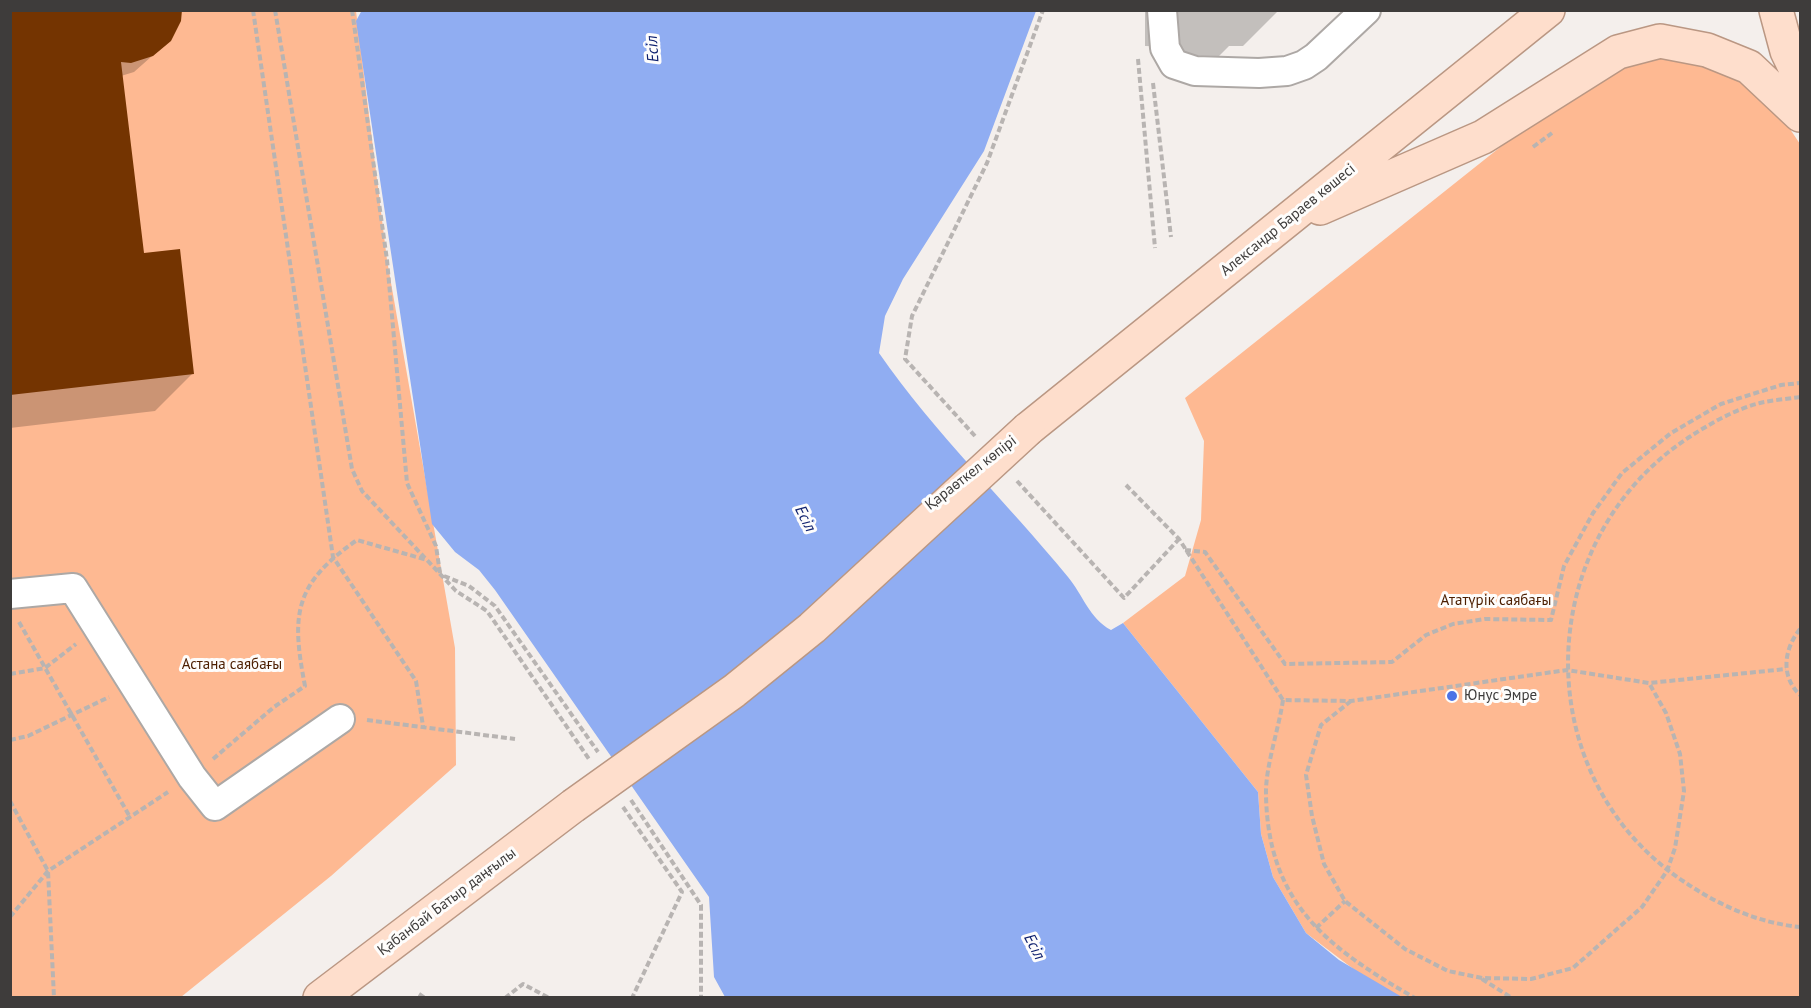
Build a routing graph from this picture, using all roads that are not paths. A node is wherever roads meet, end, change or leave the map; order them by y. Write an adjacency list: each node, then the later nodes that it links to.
1 (1162, 10): 2 (street)
2 (1366, 10)
3 (1548, 10): 7 (main road, Александр Бараев көшесі)
4 (1776, 10): 5 (main road)
5 (1800, 78)
6 (1800, 115): 7 (main road)
7 (1280, 226): 8 (main road, Александр Бараев көшесі)
8 (1028, 429): 11 (main road, Қараөткел көпірі, bridge)
9 (13, 606): 10 (street)
10 (340, 719)
11 (573, 806): 12 (main road, Қабанбай Батыр даңғылы)
12 (320, 998)

